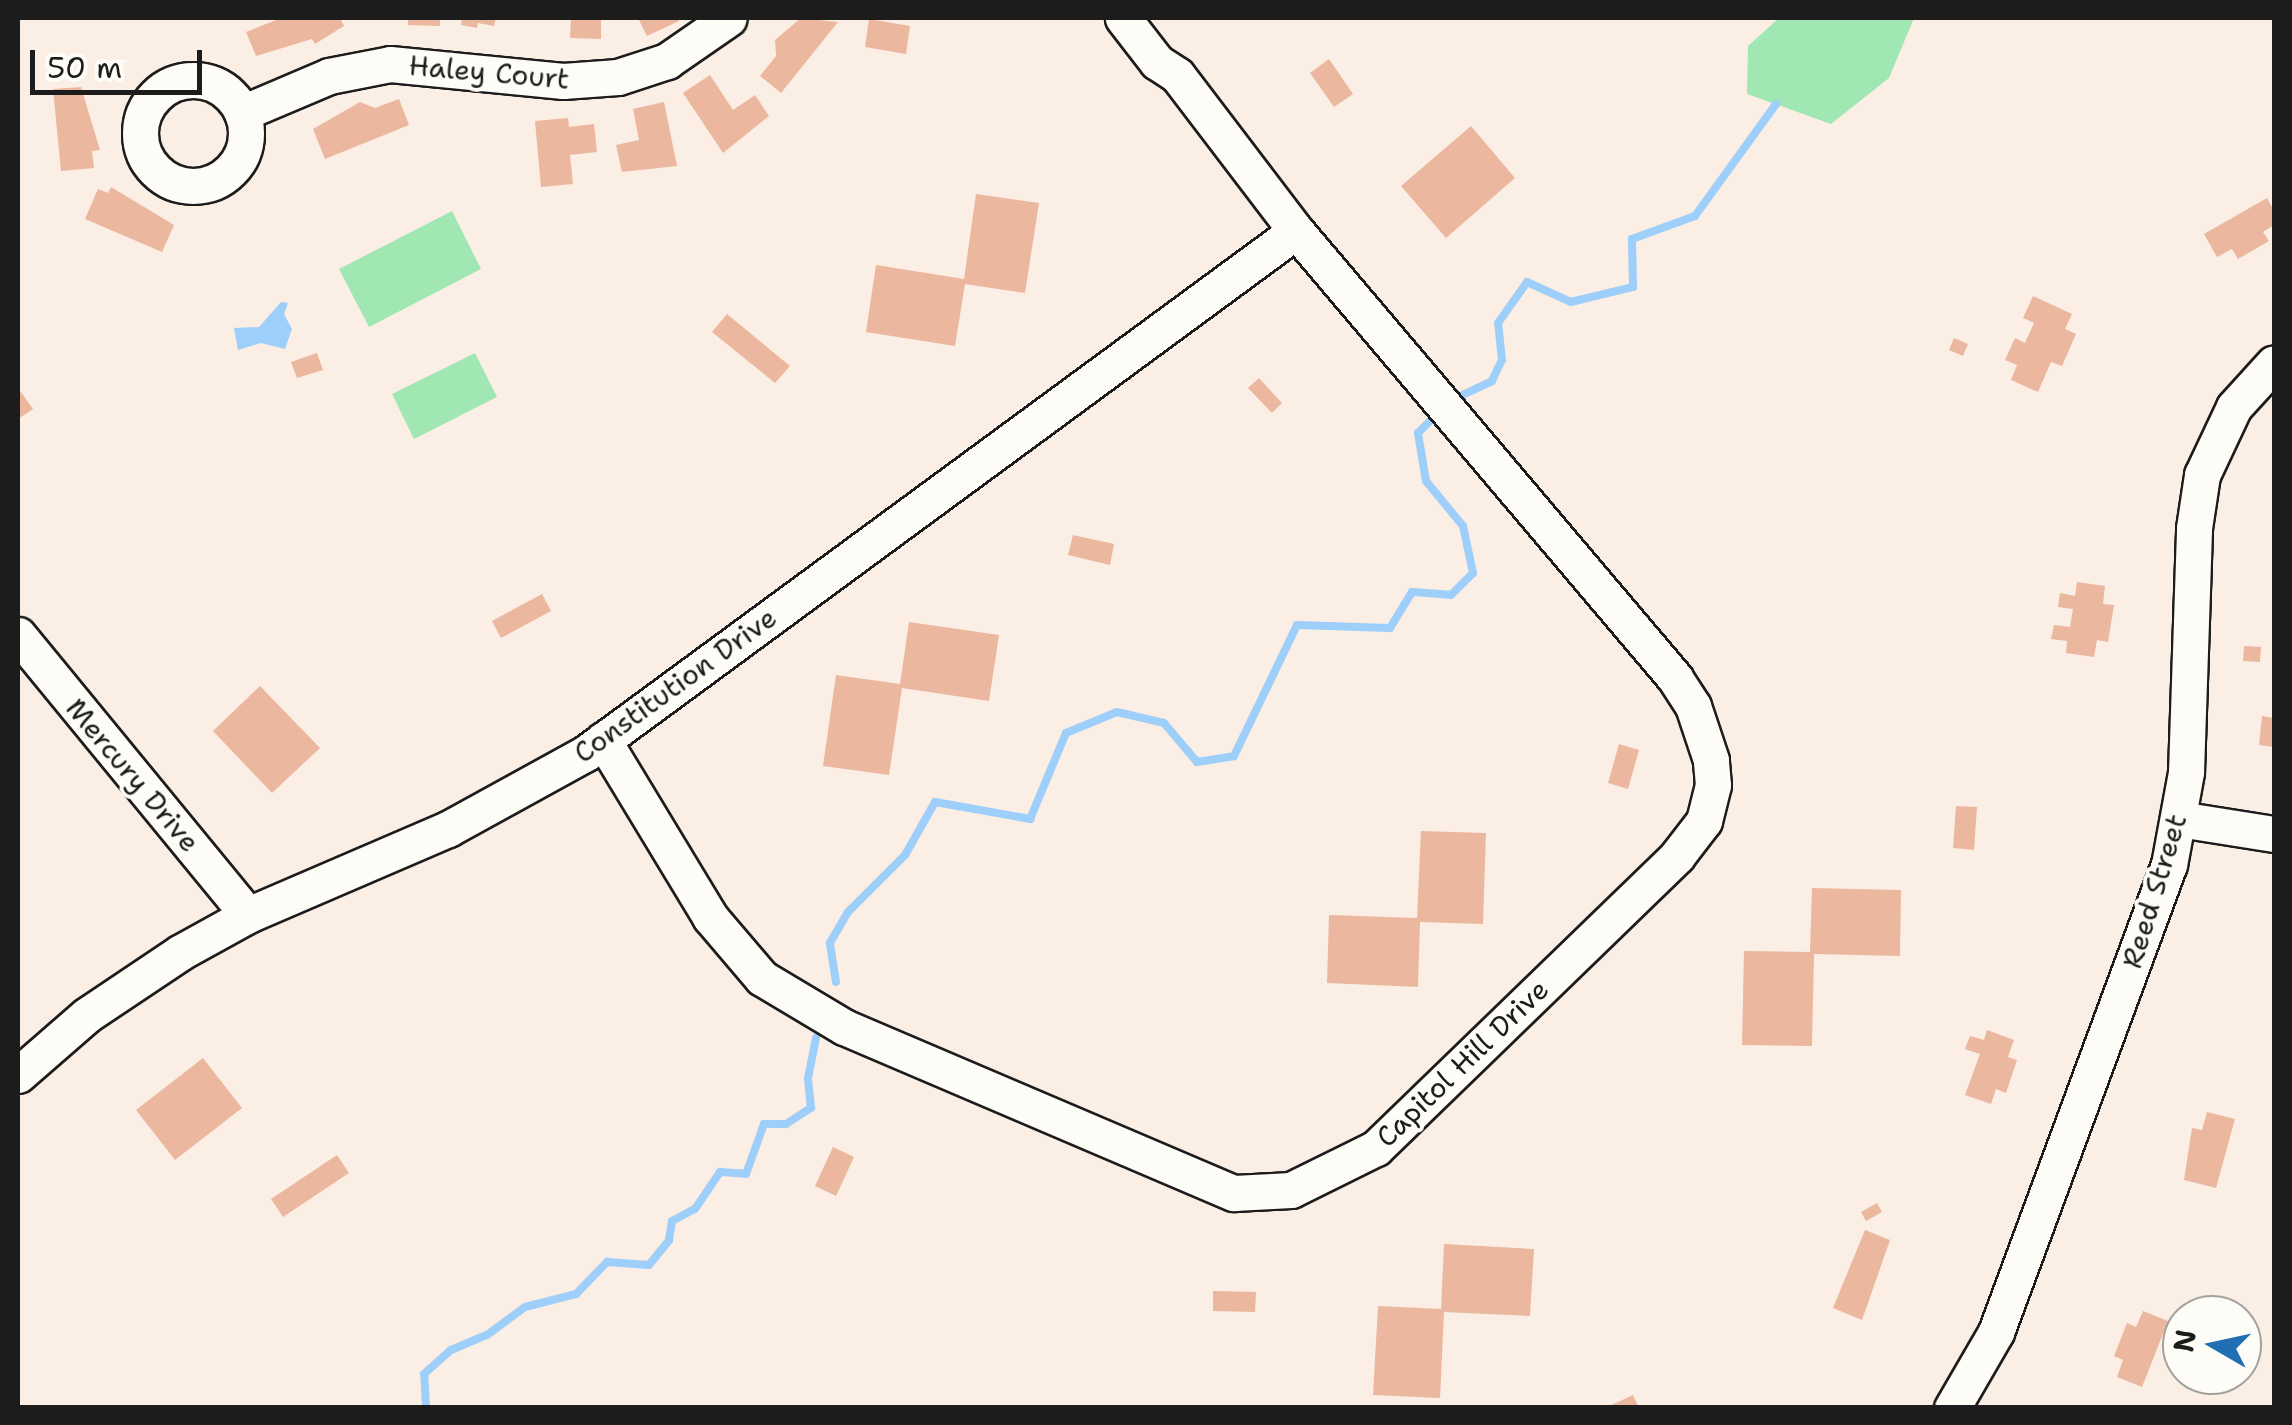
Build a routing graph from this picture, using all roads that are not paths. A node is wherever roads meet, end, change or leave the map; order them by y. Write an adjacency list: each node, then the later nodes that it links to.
1 (729, 18): 5 (street, Haley Court)
2 (1123, 18): 4 (street)
3 (1148, 18): 4 (street)
4 (1178, 75): 6 (street, Capitol Hill Drive)
5 (242, 113)
6 (1296, 231): 9 (street, Constitution Drive); 9 (street, Capitol Hill Drive)
7 (2274, 363): 10 (street, Reed Street)
8 (18, 635): 12 (street, Mercury Drive)
9 (603, 740): 12 (street, Constitution Drive)
10 (2179, 819): 11 (street); 14 (street, Reed Street)
11 (2274, 834)
12 (248, 915): 13 (street, Constitution Drive)
13 (18, 1075)
14 (1952, 1408)

